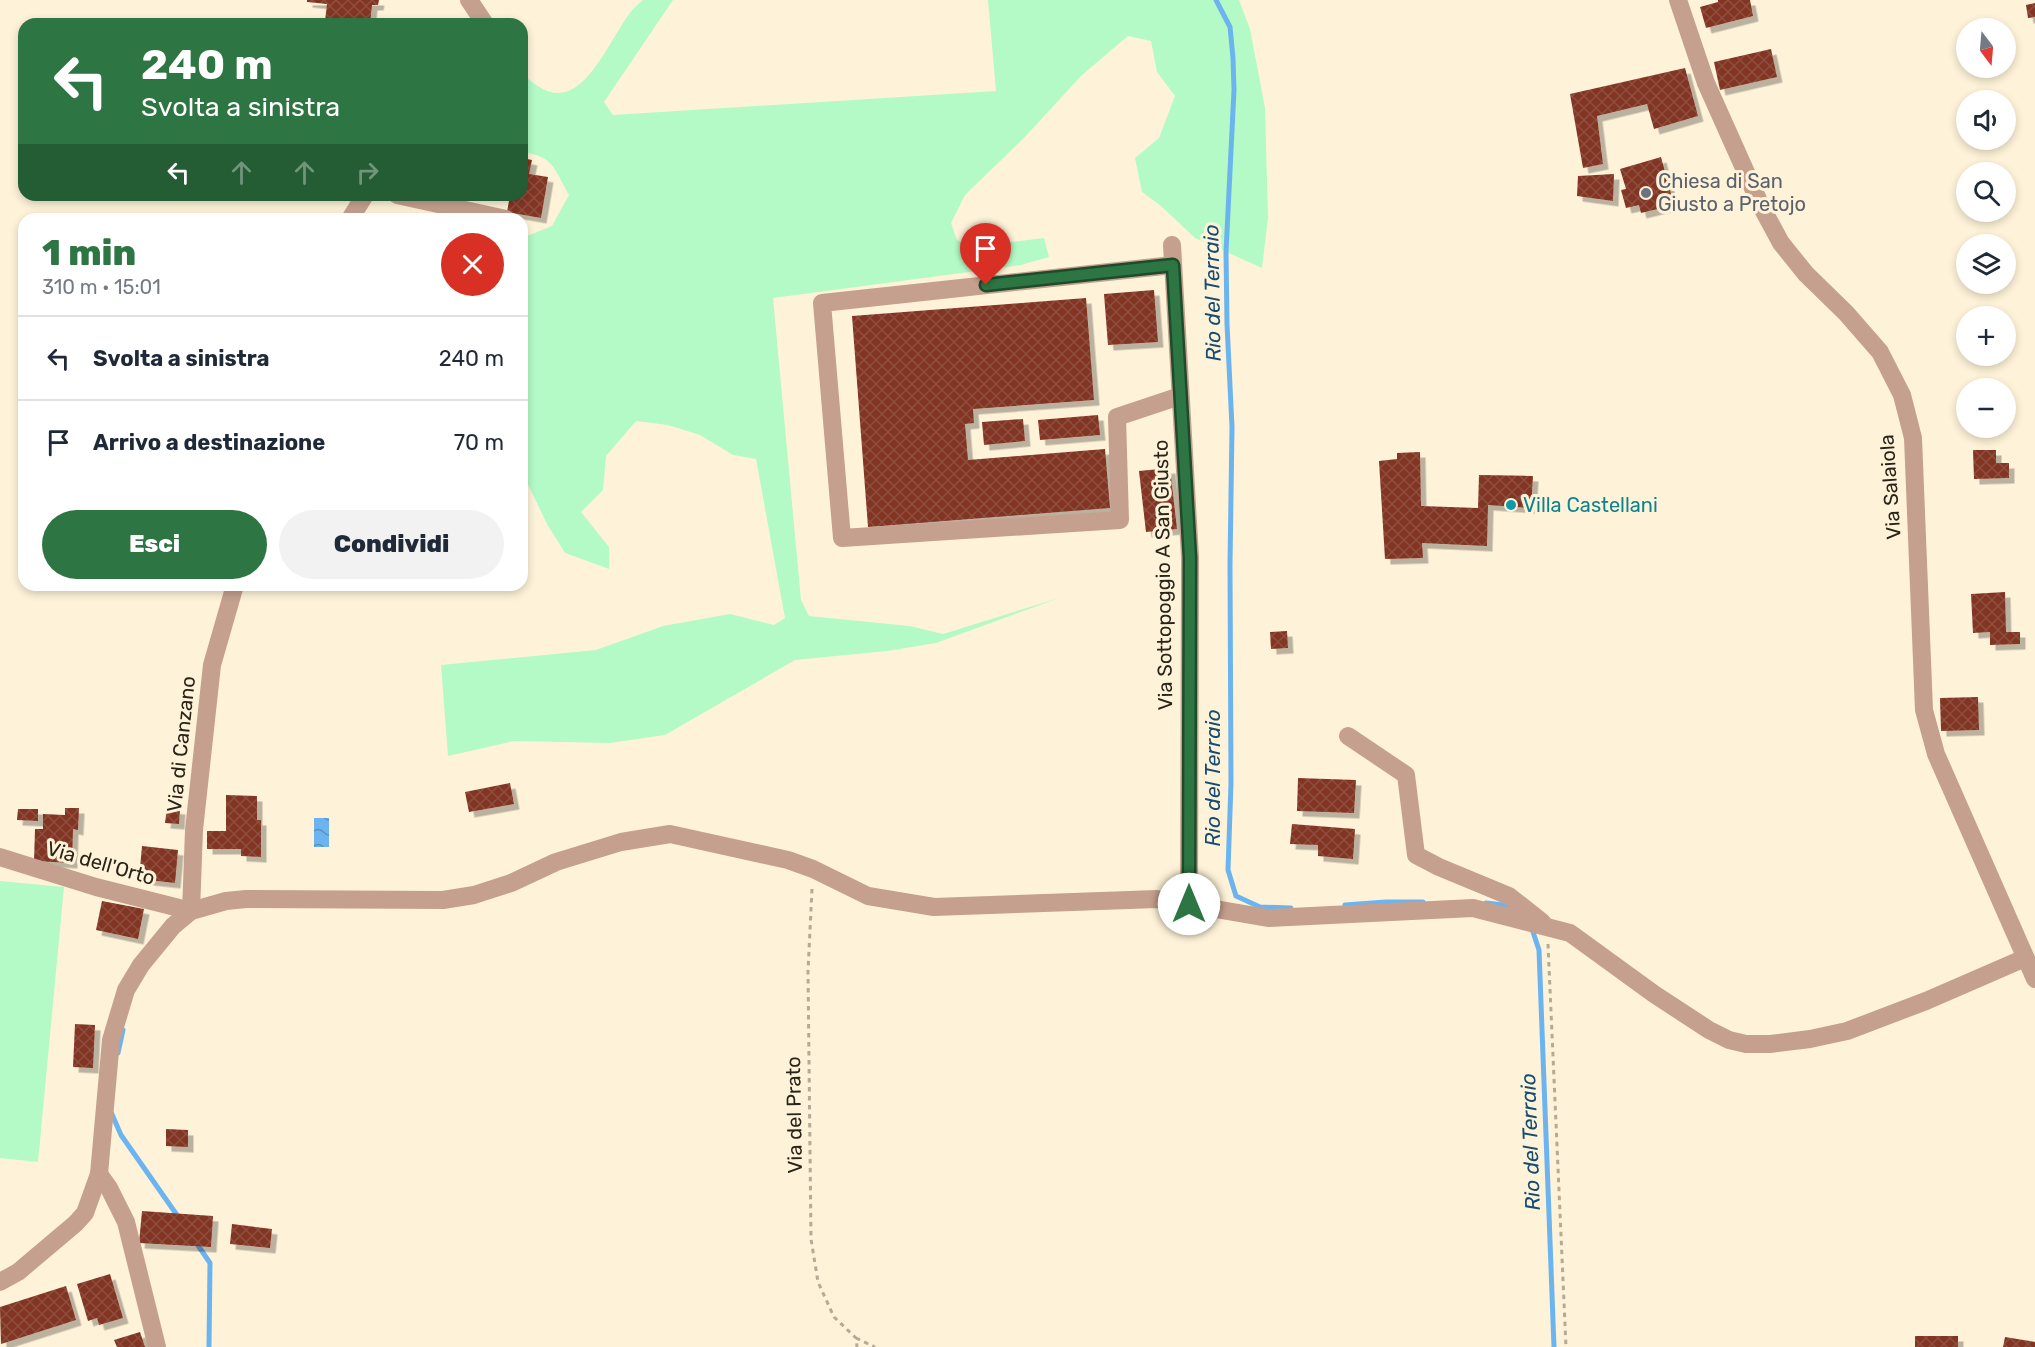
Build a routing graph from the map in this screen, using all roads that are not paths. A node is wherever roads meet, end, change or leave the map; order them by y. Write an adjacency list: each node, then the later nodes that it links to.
1 (469, 0): 3 (street)
2 (1678, 0): 15 (street, Via Salaiola)
3 (481, 18)
4 (424, 201): 5 (street)
5 (480, 213)
6 (1172, 245): 7 (street, Via Sottopoggio A San Giusto)
7 (1173, 265): 8 (street, Via Sottopoggio A San Giusto); 8 (street)
8 (1180, 396): 12 (street, Via Sottopoggio A San Giusto)
9 (233, 591): 13 (street, Via di Canzano)
10 (1348, 736): 14 (street)
11 (0, 857): 13 (street, Via dell'Orto)
12 (1189, 904): 13 (street); 14 (street)
13 (191, 911): 17 (street)
14 (1548, 927): 15 (street)
15 (2025, 958): 16 (street, Via Salaiola)
16 (2035, 978)
17 (99, 1174): 18 (street); 19 (street)
18 (0, 1282)
19 (157, 1347)

